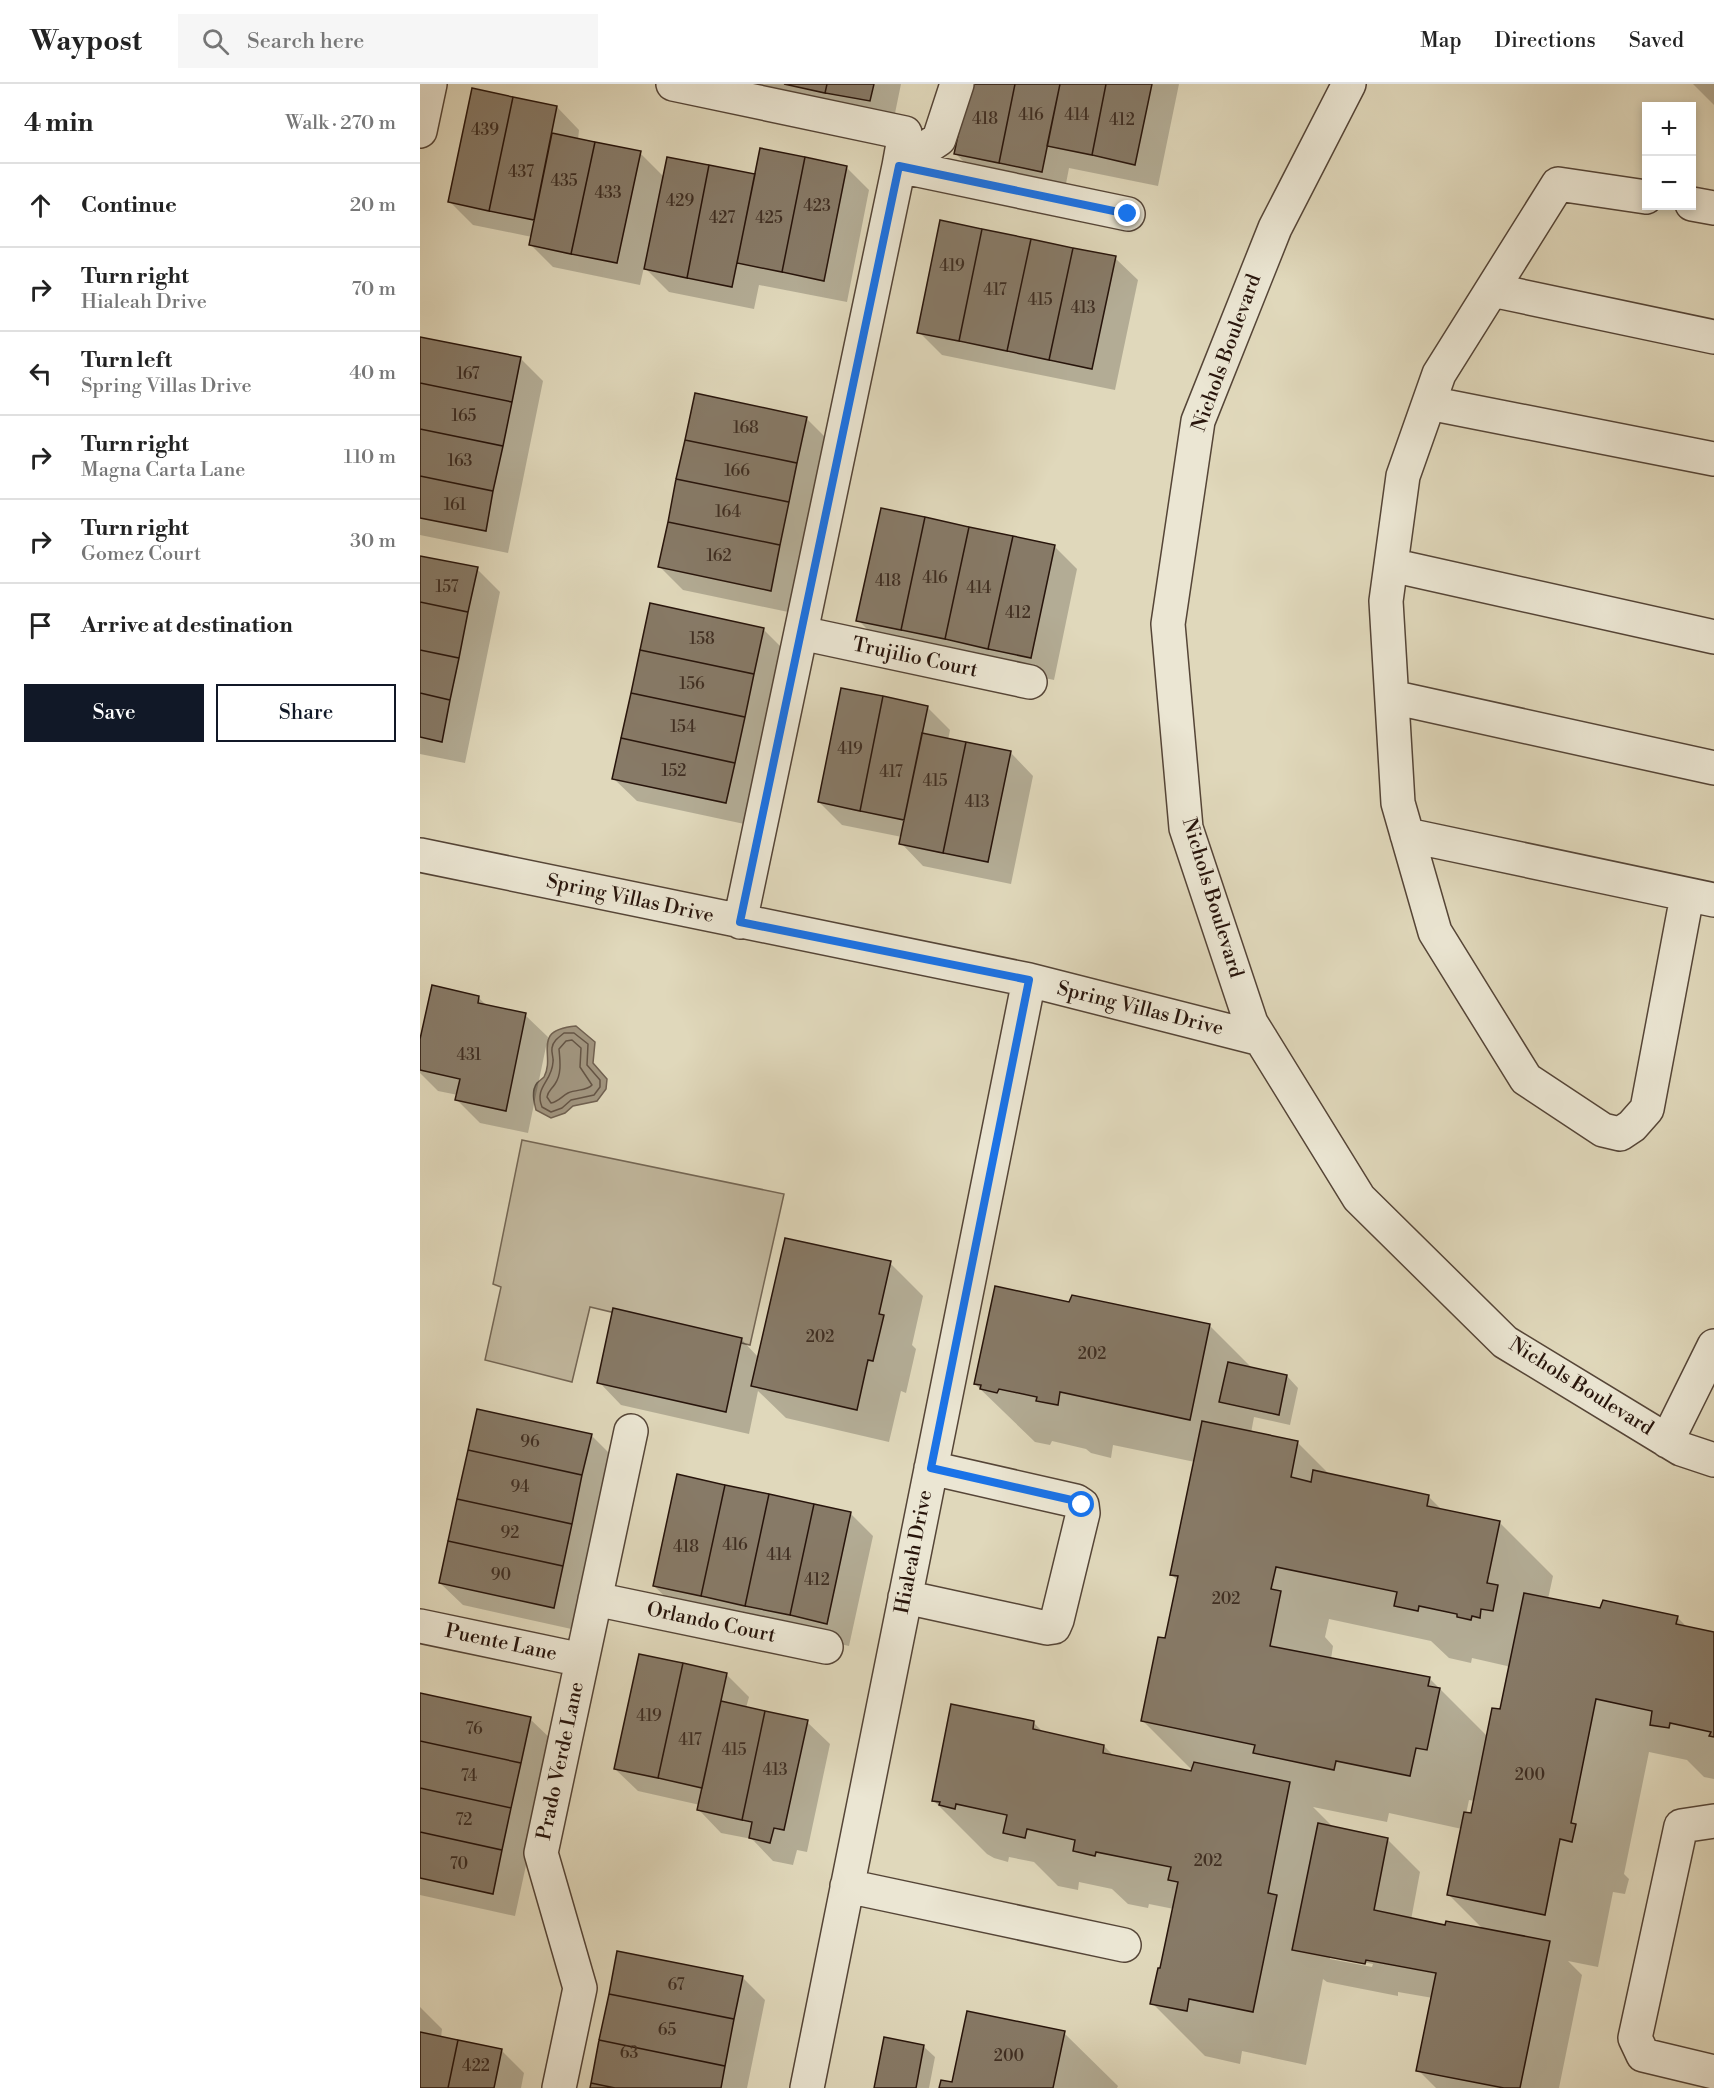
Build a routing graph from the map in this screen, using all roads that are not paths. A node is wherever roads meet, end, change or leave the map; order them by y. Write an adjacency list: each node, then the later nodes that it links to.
1 (430, 84): 5 (street)
2 (673, 84): 6 (street)
3 (957, 84): 6 (street)
4 (1349, 84): 26 (street, Nichols Boulevard)
5 (420, 131)
6 (899, 166): 10 (street); 16 (street)
7 (1642, 196): 11 (street)
8 (1696, 205): 9 (street)
9 (1714, 208)
10 (1128, 214)
11 (1492, 290): 12 (street); 13 (street)
12 (1714, 337)
13 (1429, 403): 14 (street); 15 (street)
14 (1714, 459)
15 (1391, 565): 17 (street); 19 (street)
16 (801, 633): 18 (street, Trujilio Court); 24 (street)
17 (1714, 637)
18 (1030, 682)
19 (1392, 697): 20 (street); 21 (street)
20 (1714, 768)
21 (1407, 835): 23 (street); 23 (street)
22 (420, 855): 24 (street, Spring Villas Drive)
23 (1701, 898)
24 (740, 922): 25 (street, Spring Villas Drive)
25 (1029, 980): 26 (street, Spring Villas Drive); 31 (street, Hialeah Drive)
26 (1261, 1039): 29 (street, Nichols Boulevard)
27 (1714, 1346): 29 (street)
28 (631, 1431): 33 (street, Prado Verde Lane)
29 (1667, 1441): 30 (street, Nichols Boulevard)
30 (1714, 1460)
31 (931, 1468): 32 (street, Hialeah Drive); 32 (street)
32 (905, 1597): 38 (street, Hialeah Drive)
33 (595, 1599): 35 (street, Orlando Court); 36 (street, Prado Verde Lane)
34 (420, 1626): 36 (street, Puente Lane)
35 (826, 1647)
36 (582, 1660): 41 (street, Prado Verde Lane)
37 (1714, 1821): 40 (street)
38 (847, 1886): 39 (street); 42 (street, Hialeah Drive)
39 (1124, 1945)
40 (1714, 2072)
41 (559, 2088)
42 (807, 2088)

